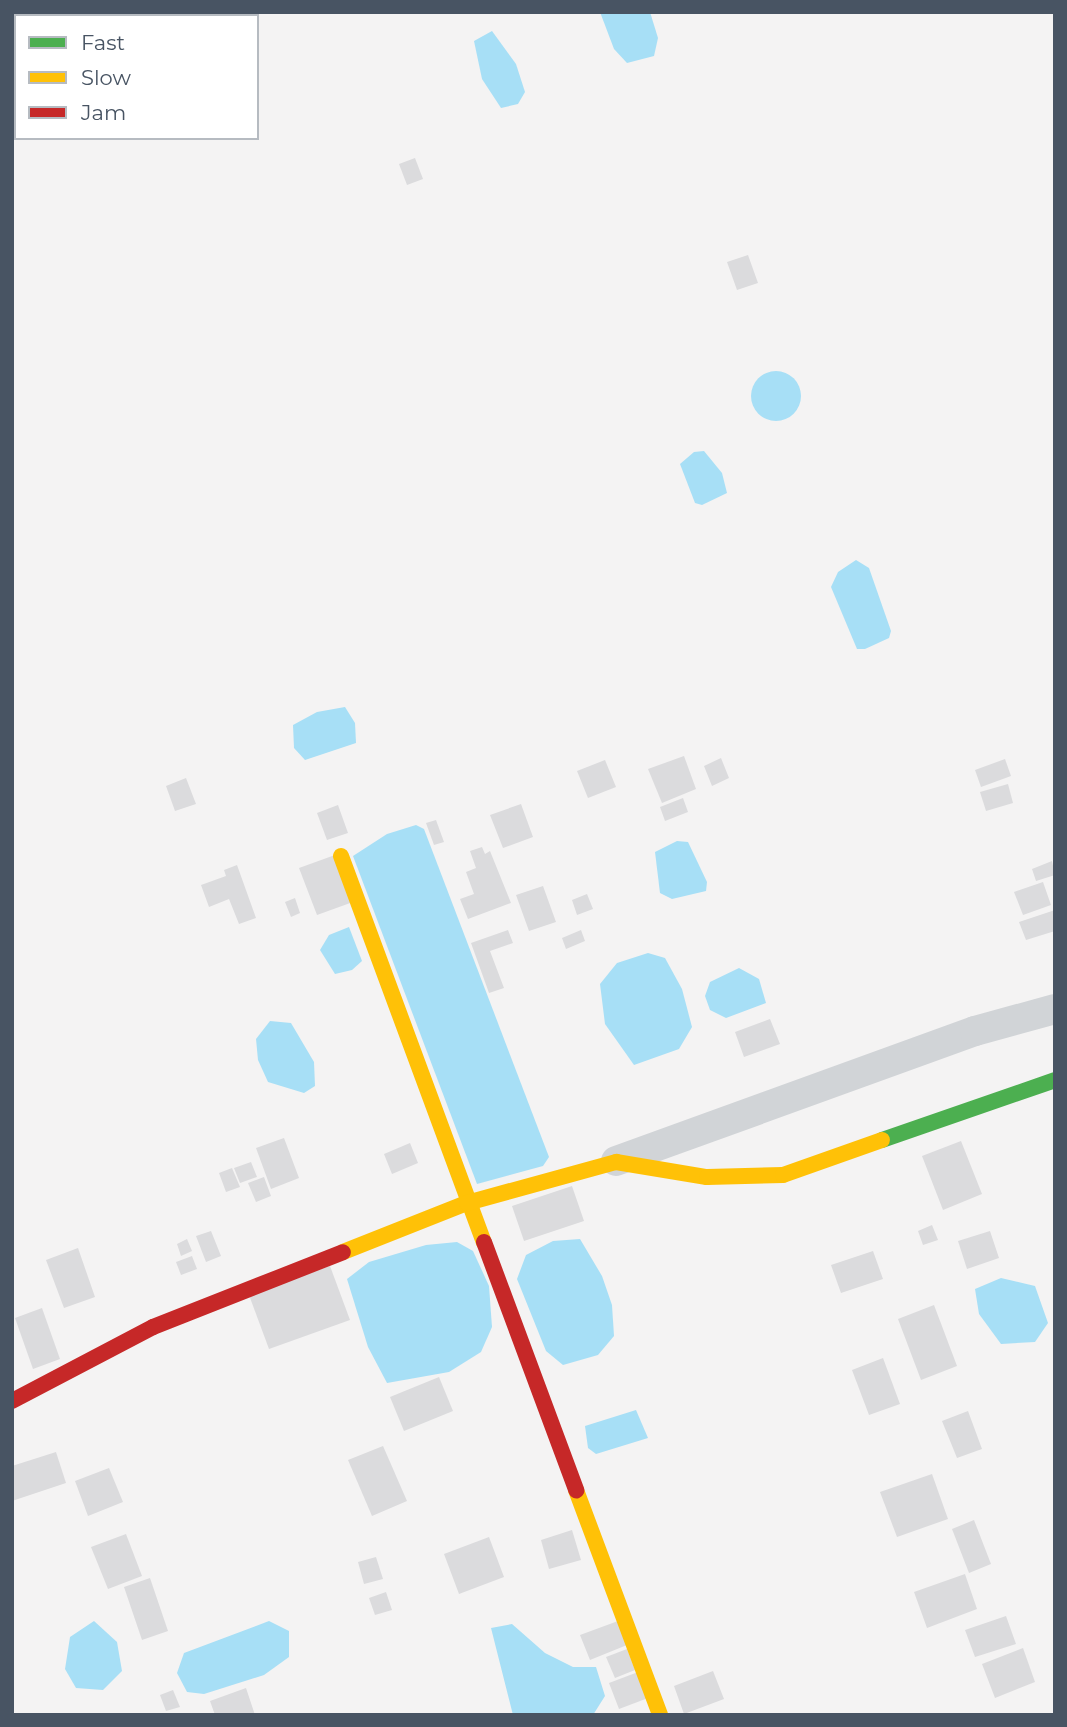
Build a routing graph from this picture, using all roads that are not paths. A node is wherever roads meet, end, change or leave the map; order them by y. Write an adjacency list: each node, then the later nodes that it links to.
1 (341, 856): 5 (street)
2 (1055, 1009): 4 (street)
3 (1055, 1080): 4 (street)
4 (615, 1161): 5 (street)
5 (467, 1203): 6 (street); 7 (street)
6 (12, 1401)
7 (660, 1715)

